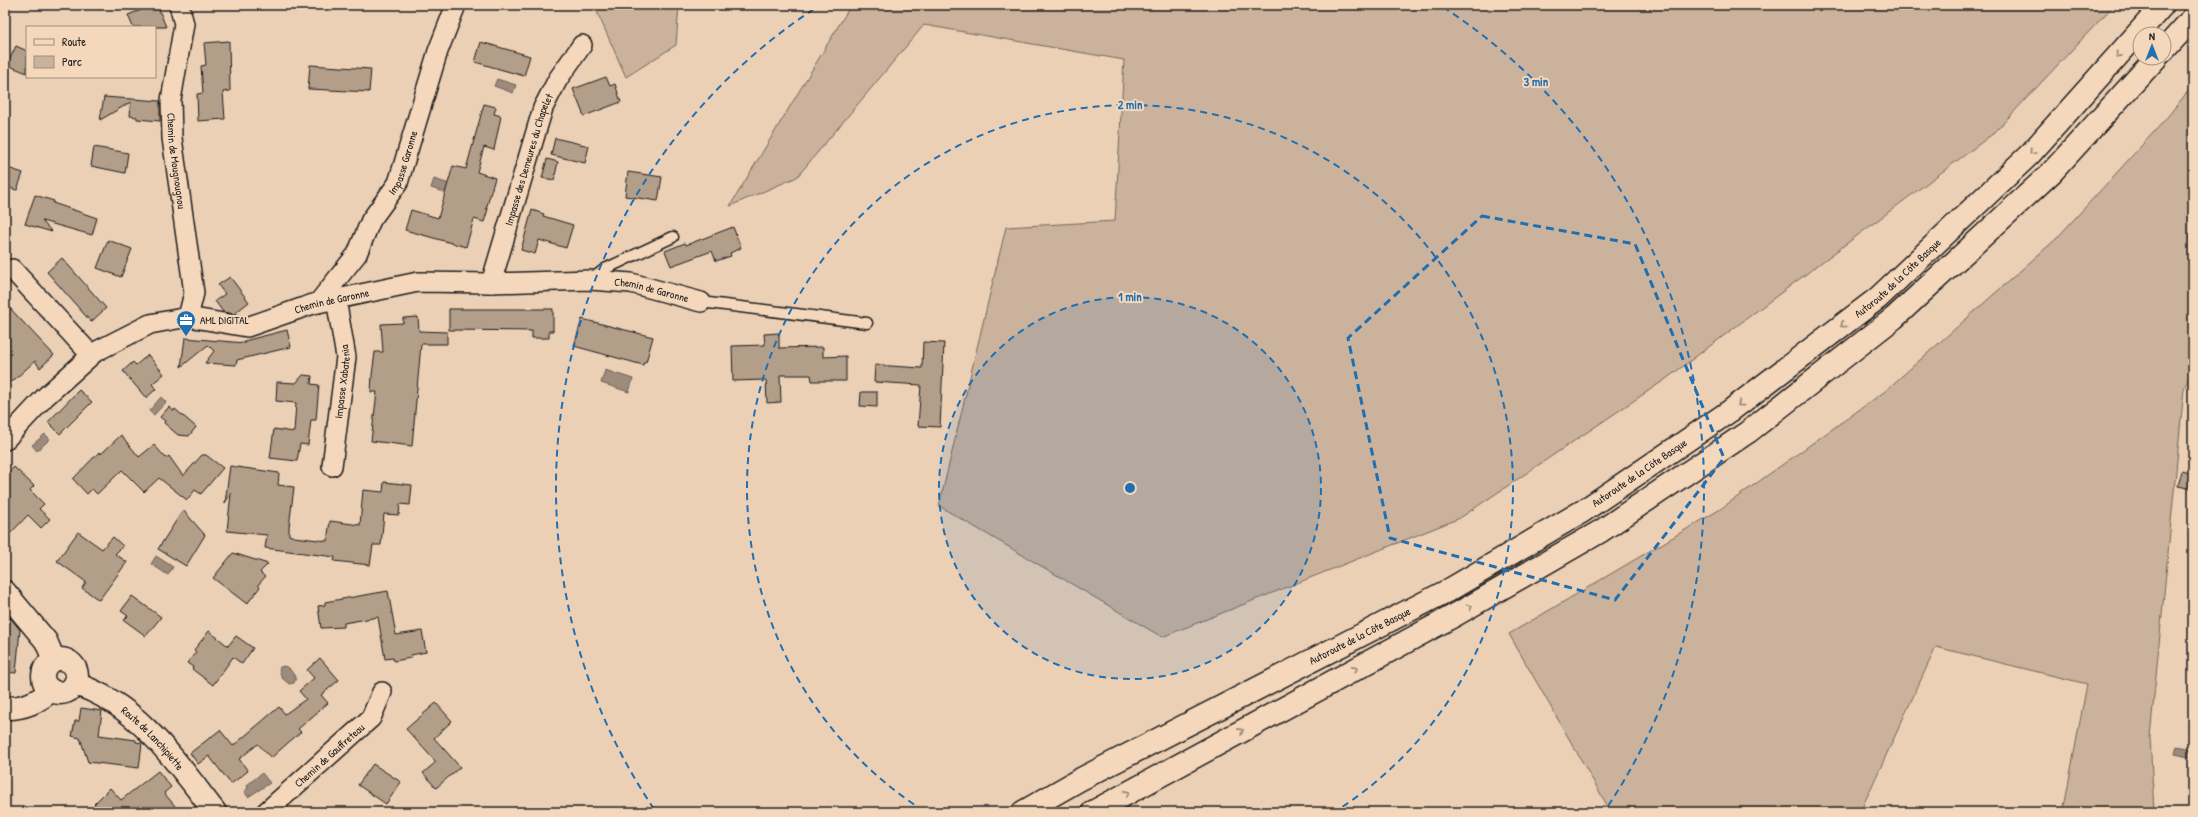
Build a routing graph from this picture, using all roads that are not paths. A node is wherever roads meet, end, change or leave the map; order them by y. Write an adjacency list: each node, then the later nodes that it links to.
1 (178, 5): 14 (street, Chemin de Mougnougnou)
2 (456, 5): 12 (street, Impasse Garonne)
3 (2163, 5): 27 (main road, Autoroute de la Côte Basque, one-way to 27)
4 (2193, 18): 5 (main road)
5 (2172, 41)
6 (582, 45): 11 (street, Impasse des Demeures du Chapelet)
7 (2149, 66): 28 (main road, one-way to 7)
8 (673, 237): 10 (lane)
9 (12, 269): 16 (street)
10 (590, 280): 11 (street, Chemin de Garonne); 13 (street, Chemin de Garonne)
11 (491, 283): 12 (street, Chemin de Garonne)
12 (327, 301): 14 (street, Chemin de Garonne); 18 (street, Impasse Xabatenia)
13 (701, 302): 15 (lane)
14 (188, 317): 16 (street, Chemin de Garonne)
15 (867, 323)
16 (91, 355): 17 (street, Chemin de Garonne)
17 (5, 440)
18 (332, 466)
19 (5, 592): 20 (main road)
20 (54, 660): 21 (main road); 22 (main road)
21 (75, 684): 22 (main road); 25 (main road, Route de Lanchipiette)
22 (51, 690): 24 (main road)
23 (382, 692): 26 (street, Chemin de Gauffreteau)
24 (5, 708)
25 (215, 812)
26 (266, 812)
27 (1023, 812)
28 (1093, 812)

